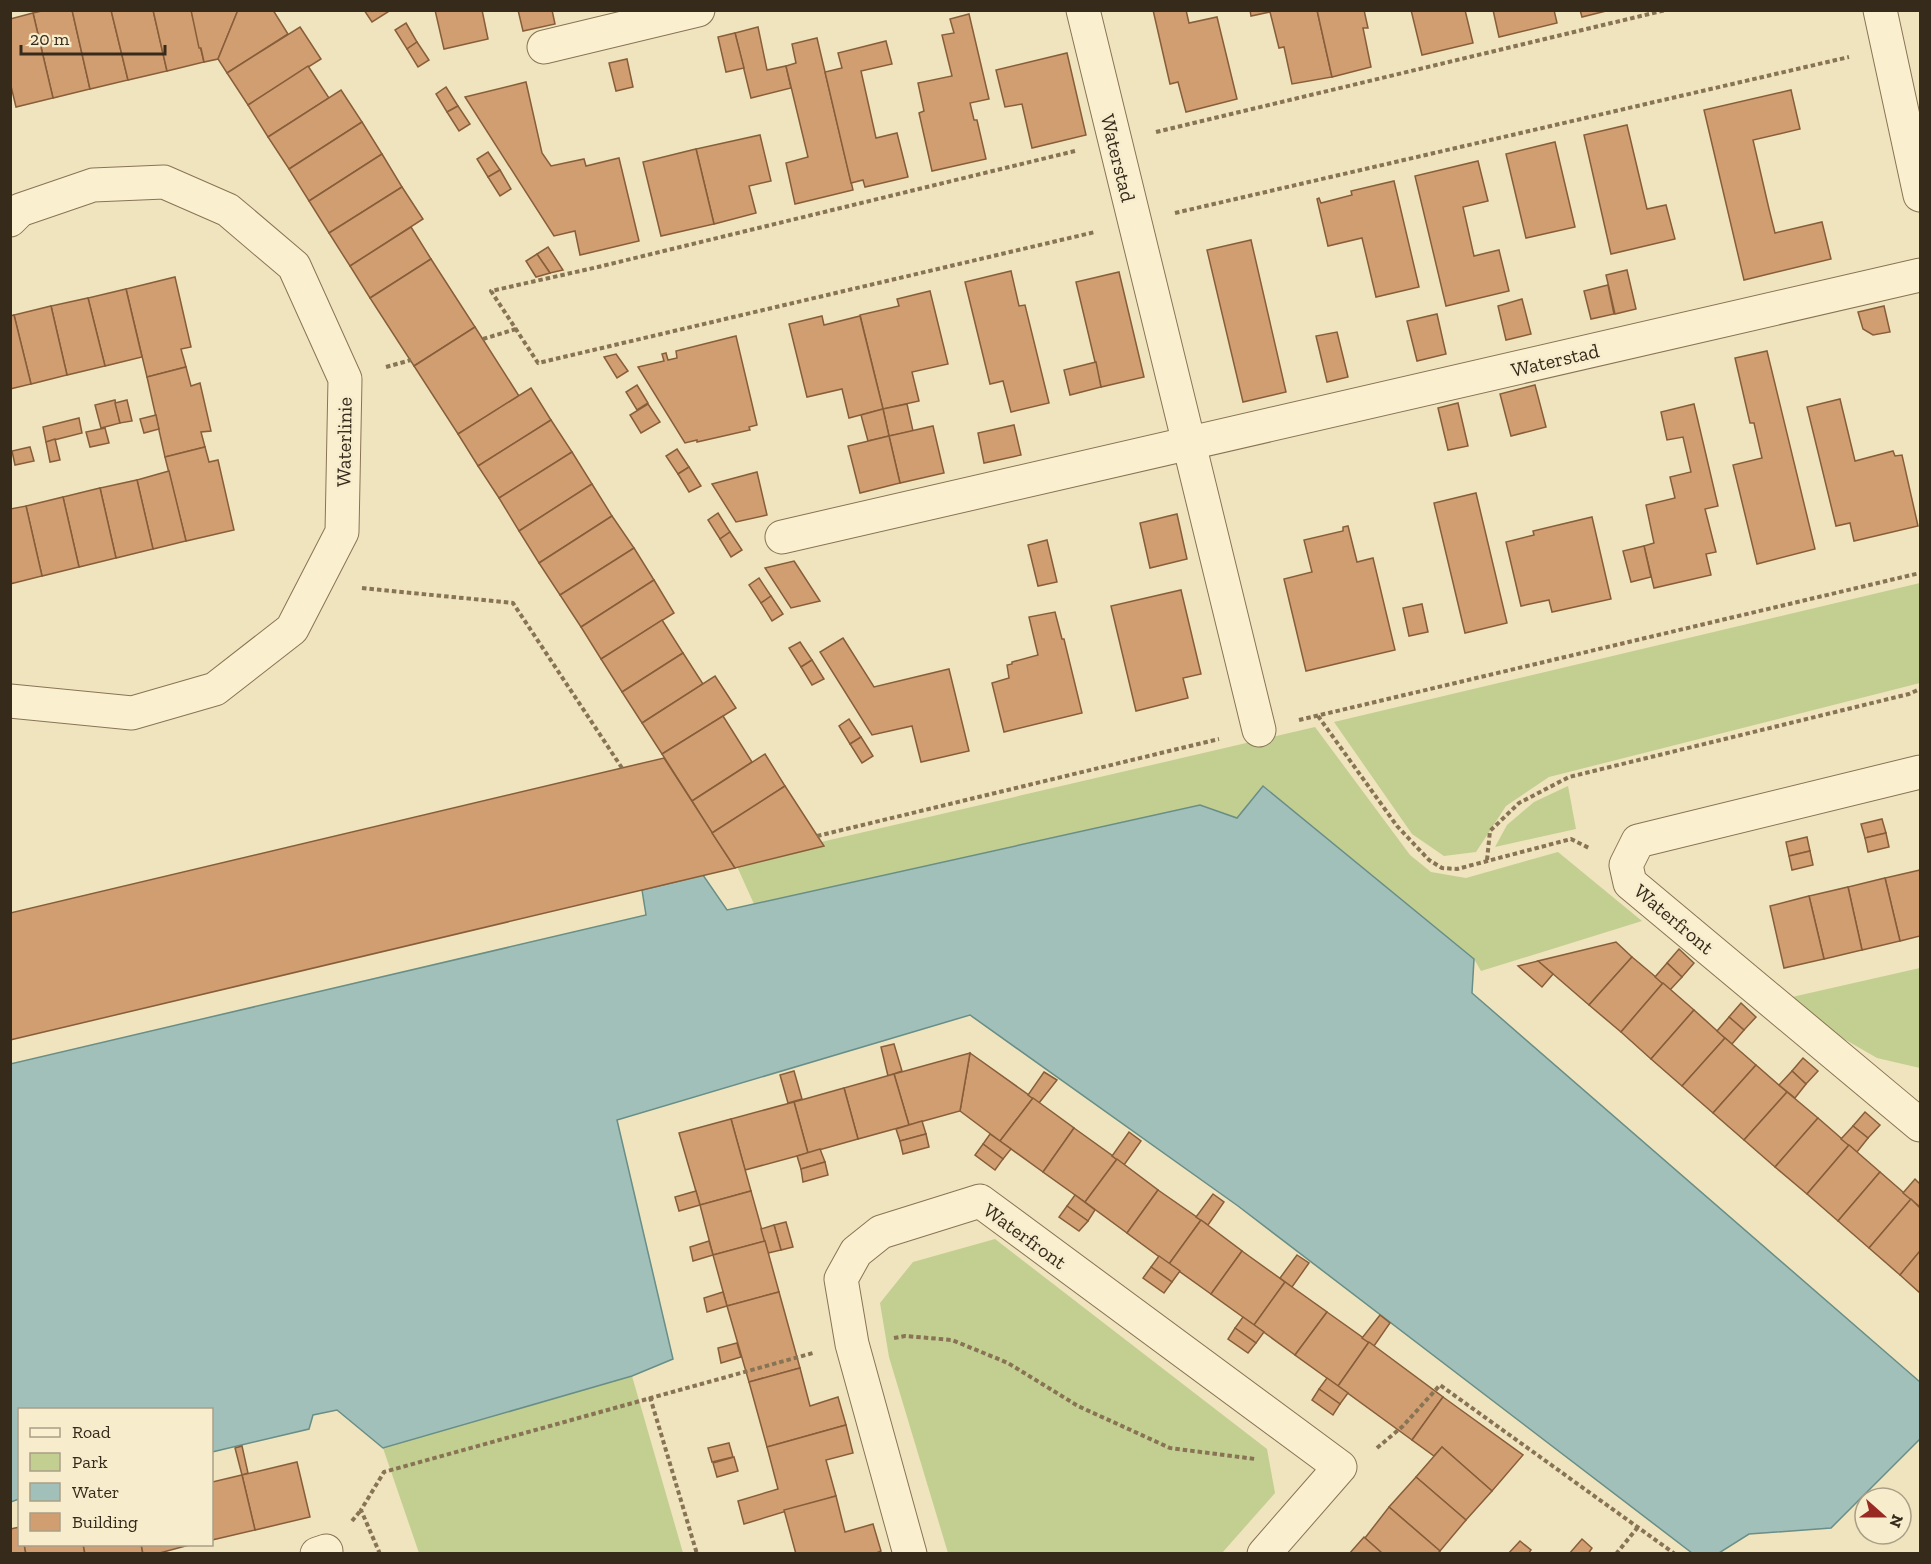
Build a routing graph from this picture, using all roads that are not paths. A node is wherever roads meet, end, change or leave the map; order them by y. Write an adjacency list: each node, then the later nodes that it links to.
1 (698, 10): 4 (street)
2 (1083, 10): 8 (street, Waterstad)
3 (1880, 10): 5 (street)
4 (544, 47)
5 (1920, 195)
6 (10, 220): 10 (street, Waterlinie)
7 (1920, 275): 8 (street, Waterstad)
8 (1189, 445): 9 (street, Waterstad); 11 (street, Waterstad)
9 (782, 537)
10 (10, 701)
11 (1259, 730)
12 (1920, 772): 13 (street, Waterfront)
13 (1920, 1125)
14 (910, 1554): 15 (street, Waterfront)
15 (1264, 1554)

